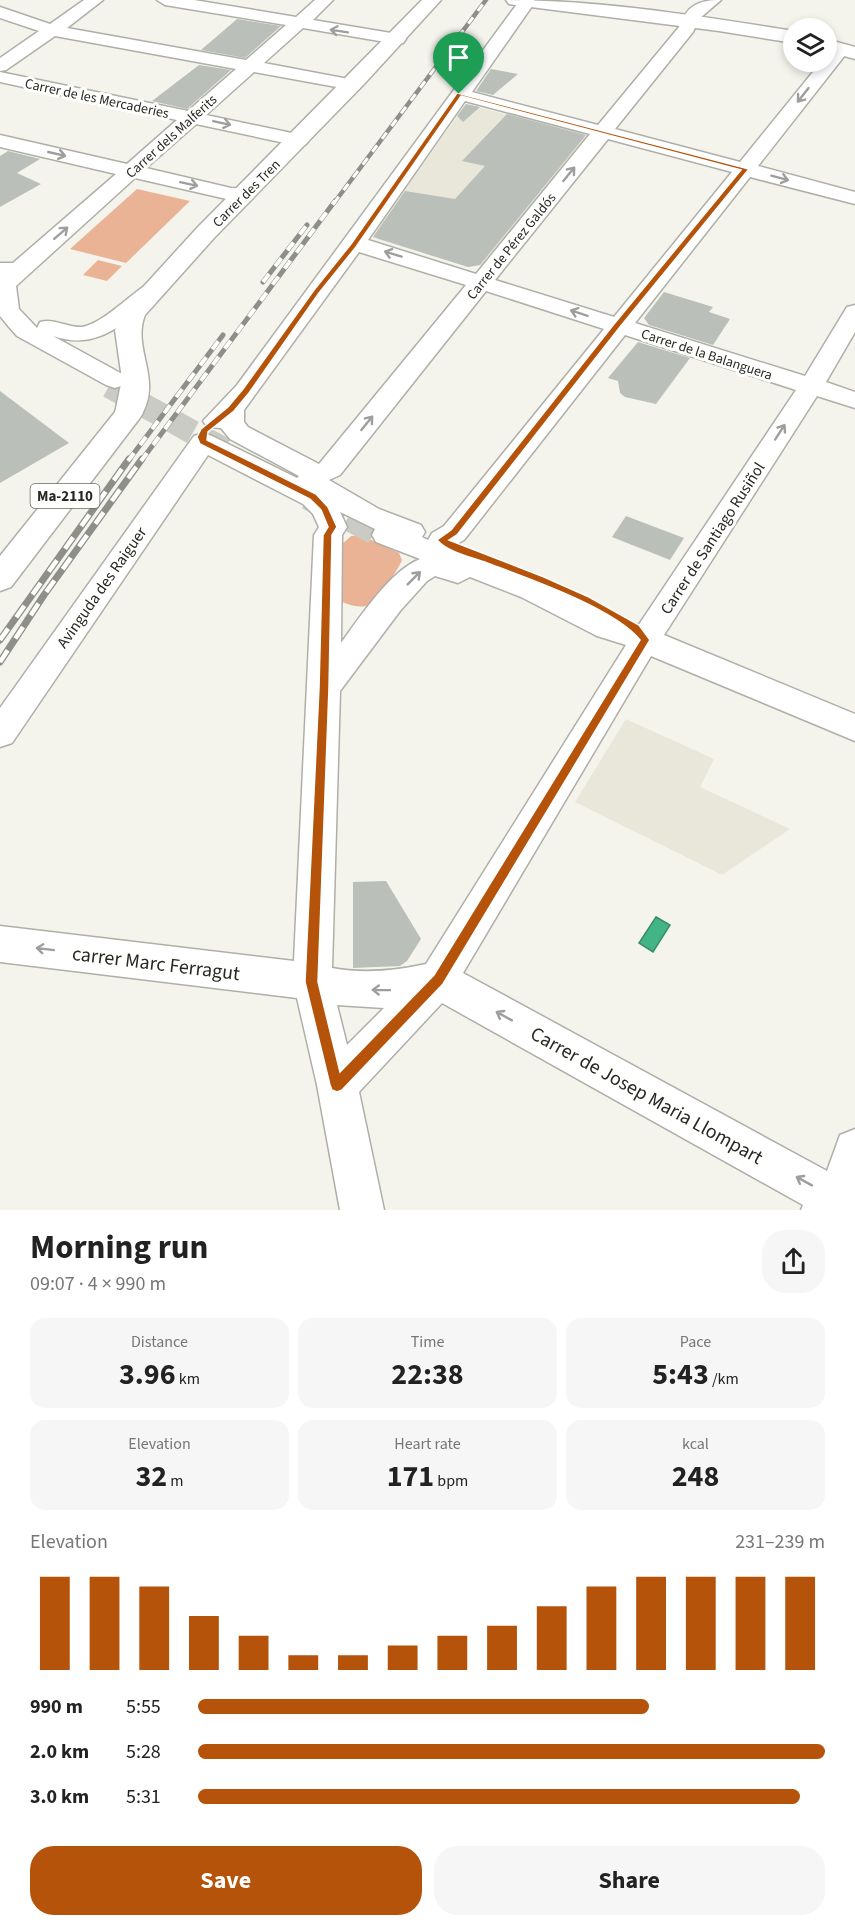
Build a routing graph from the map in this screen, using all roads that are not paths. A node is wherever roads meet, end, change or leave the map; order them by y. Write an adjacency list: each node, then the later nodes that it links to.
1 (95, 0): 10 (street)
2 (165, 0): 9 (street)
3 (325, 0): 9 (street, Carrer dels Malferits)
4 (432, 0): 12 (main road, Carrer des Tren / Ma-2110)
5 (713, 0): 8 (street, Carrer de Pérez Galdós)
6 (521, 1): 8 (main road); 18 (street, Avinguda des Raiguer)
7 (0, 12): 10 (street)
8 (690, 22): 11 (main road); 20 (street, Carrer de Pérez Galdós)
9 (298, 24): 12 (street, one-way to 9); 15 (street, Carrer dels Malferits)
10 (52, 30): 14 (street); 15 (street)
11 (783, 35)
12 (397, 39): 17 (main road, Carrer des Tren / Ma-2110)
13 (840, 49): 23 (street, one-way to 23)
14 (0, 66)
15 (249, 67): 17 (street); 19 (street, Carrer dels Malferits)
16 (0, 78): 19 (street, Carrer de les Mercaderies)
17 (353, 86): 21 (main road, Carrer des Tren / Ma-2110)
18 (459, 94): 20 (street); 27 (street, Avinguda des Raiguer)
19 (192, 117): 21 (street, Carrer de les Mercaderies, one-way to 21); 24 (street, Carrer dels Malferits)
20 (603, 132): 23 (street); 28 (street, Carrer de Pérez Galdós, one-way to 20)
21 (299, 140): 25 (main road, Carrer des Tren / Ma-2110)
22 (0, 141): 24 (street, one-way to 24)
23 (745, 169): 26 (street, one-way to 26); 32 (street)
24 (132, 172): 25 (street, one-way to 25); 29 (street, Carrer dels Malferits, one-way to 24)
25 (246, 193): 30 (main road, Carrer des Tren / Ma-2110)
26 (855, 198)
27 (353, 246): 28 (street, Carrer de la Balanguera, one-way to 27); 37 (street, Avinguda des Raiguer)
28 (482, 282): 32 (street, Carrer de la Balanguera, one-way to 28); 37 (street, Carrer de Pérez Galdós, one-way to 28)
29 (4, 288): 33 (street); 34 (street)
30 (151, 292): 33 (street); 34 (main road, Carrer des Tren / Ma-2110)
31 (855, 312): 35 (street, Carrer de Santiago Rusiñol)
32 (617, 325): 35 (street, Carrer de la Balanguera); 41 (street)
33 (48, 327): 34 (street)
34 (119, 377): 42 (main road, Carrer des Tren / Ma-2110)
35 (811, 386): 36 (street, Carrer de la Balanguera); 46 (street, Carrer de Santiago Rusiñol, one-way to 35)
36 (855, 400)
37 (231, 409): 38 (street, Avinguda des Raiguer)
38 (214, 440): 39 (street); 40 (street); 49 (street, Avinguda des Raiguer)
39 (331, 522): 40 (street); 43 (street)
40 (377, 526): 41 (street); 45 (street)
41 (442, 540): 46 (street)
42 (0, 579)
43 (326, 608): 44 (street); 47 (street)
44 (382, 612): 45 (street, one-way to 45); 47 (street)
45 (609, 628): 46 (street)
46 (645, 640): 48 (street); 51 (street, Carrer de Santiago Rusiñol)
47 (324, 688): 52 (street)
48 (855, 728)
49 (0, 734)
50 (0, 944): 52 (street, carrer Marc Ferragut, one-way to 50)
51 (438, 980): 52 (street, one-way to 52); 53 (street, Carrer de Santiago Rusiñol); 55 (street, Carrer de Josep Maria Llompart, one-way to 51)
52 (312, 982): 53 (street)
53 (337, 1085): 56 (street)
54 (855, 1150): 55 (street)
55 (839, 1207)
56 (362, 1210)

